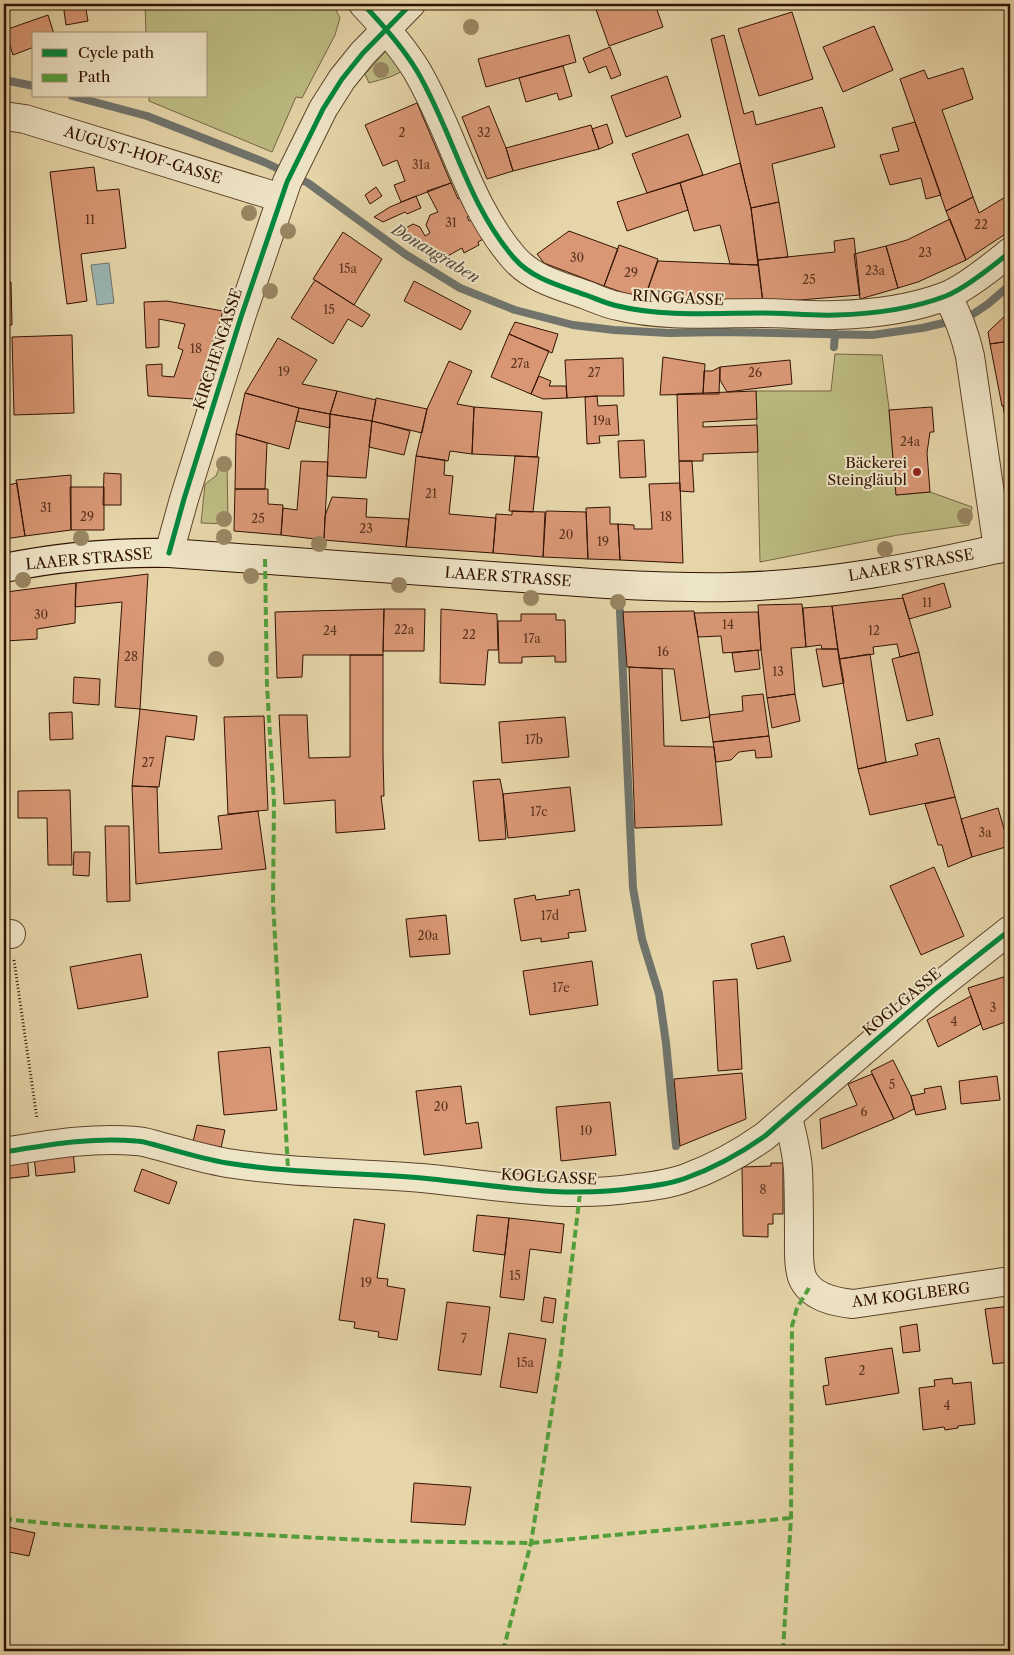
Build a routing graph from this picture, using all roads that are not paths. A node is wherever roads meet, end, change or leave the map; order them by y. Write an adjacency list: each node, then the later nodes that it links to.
1 (363, 4): 3 (street, RINGGASSE)
2 (411, 4): 3 (street)
3 (386, 28): 5 (street, KIRCHENGASSE); 7 (street, RINGGASSE)
4 (4, 116): 5 (street, AUGUST-HOF-GASSE)
5 (284, 190): 9 (street, KIRCHENGASSE)
6 (1010, 252): 7 (street, RINGGASSE)
7 (955, 313): 8 (street)
8 (1004, 548): 9 (street, LAAER STRASSE)
9 (169, 552): 10 (street, LAAER STRASSE)
10 (4, 568)
11 (1010, 930): 12 (street, KOGLGASSE)
12 (788, 1118): 13 (street, KOGLGASSE); 14 (street, AM KOGLBERG)
13 (4, 1152)
14 (1010, 1281)

